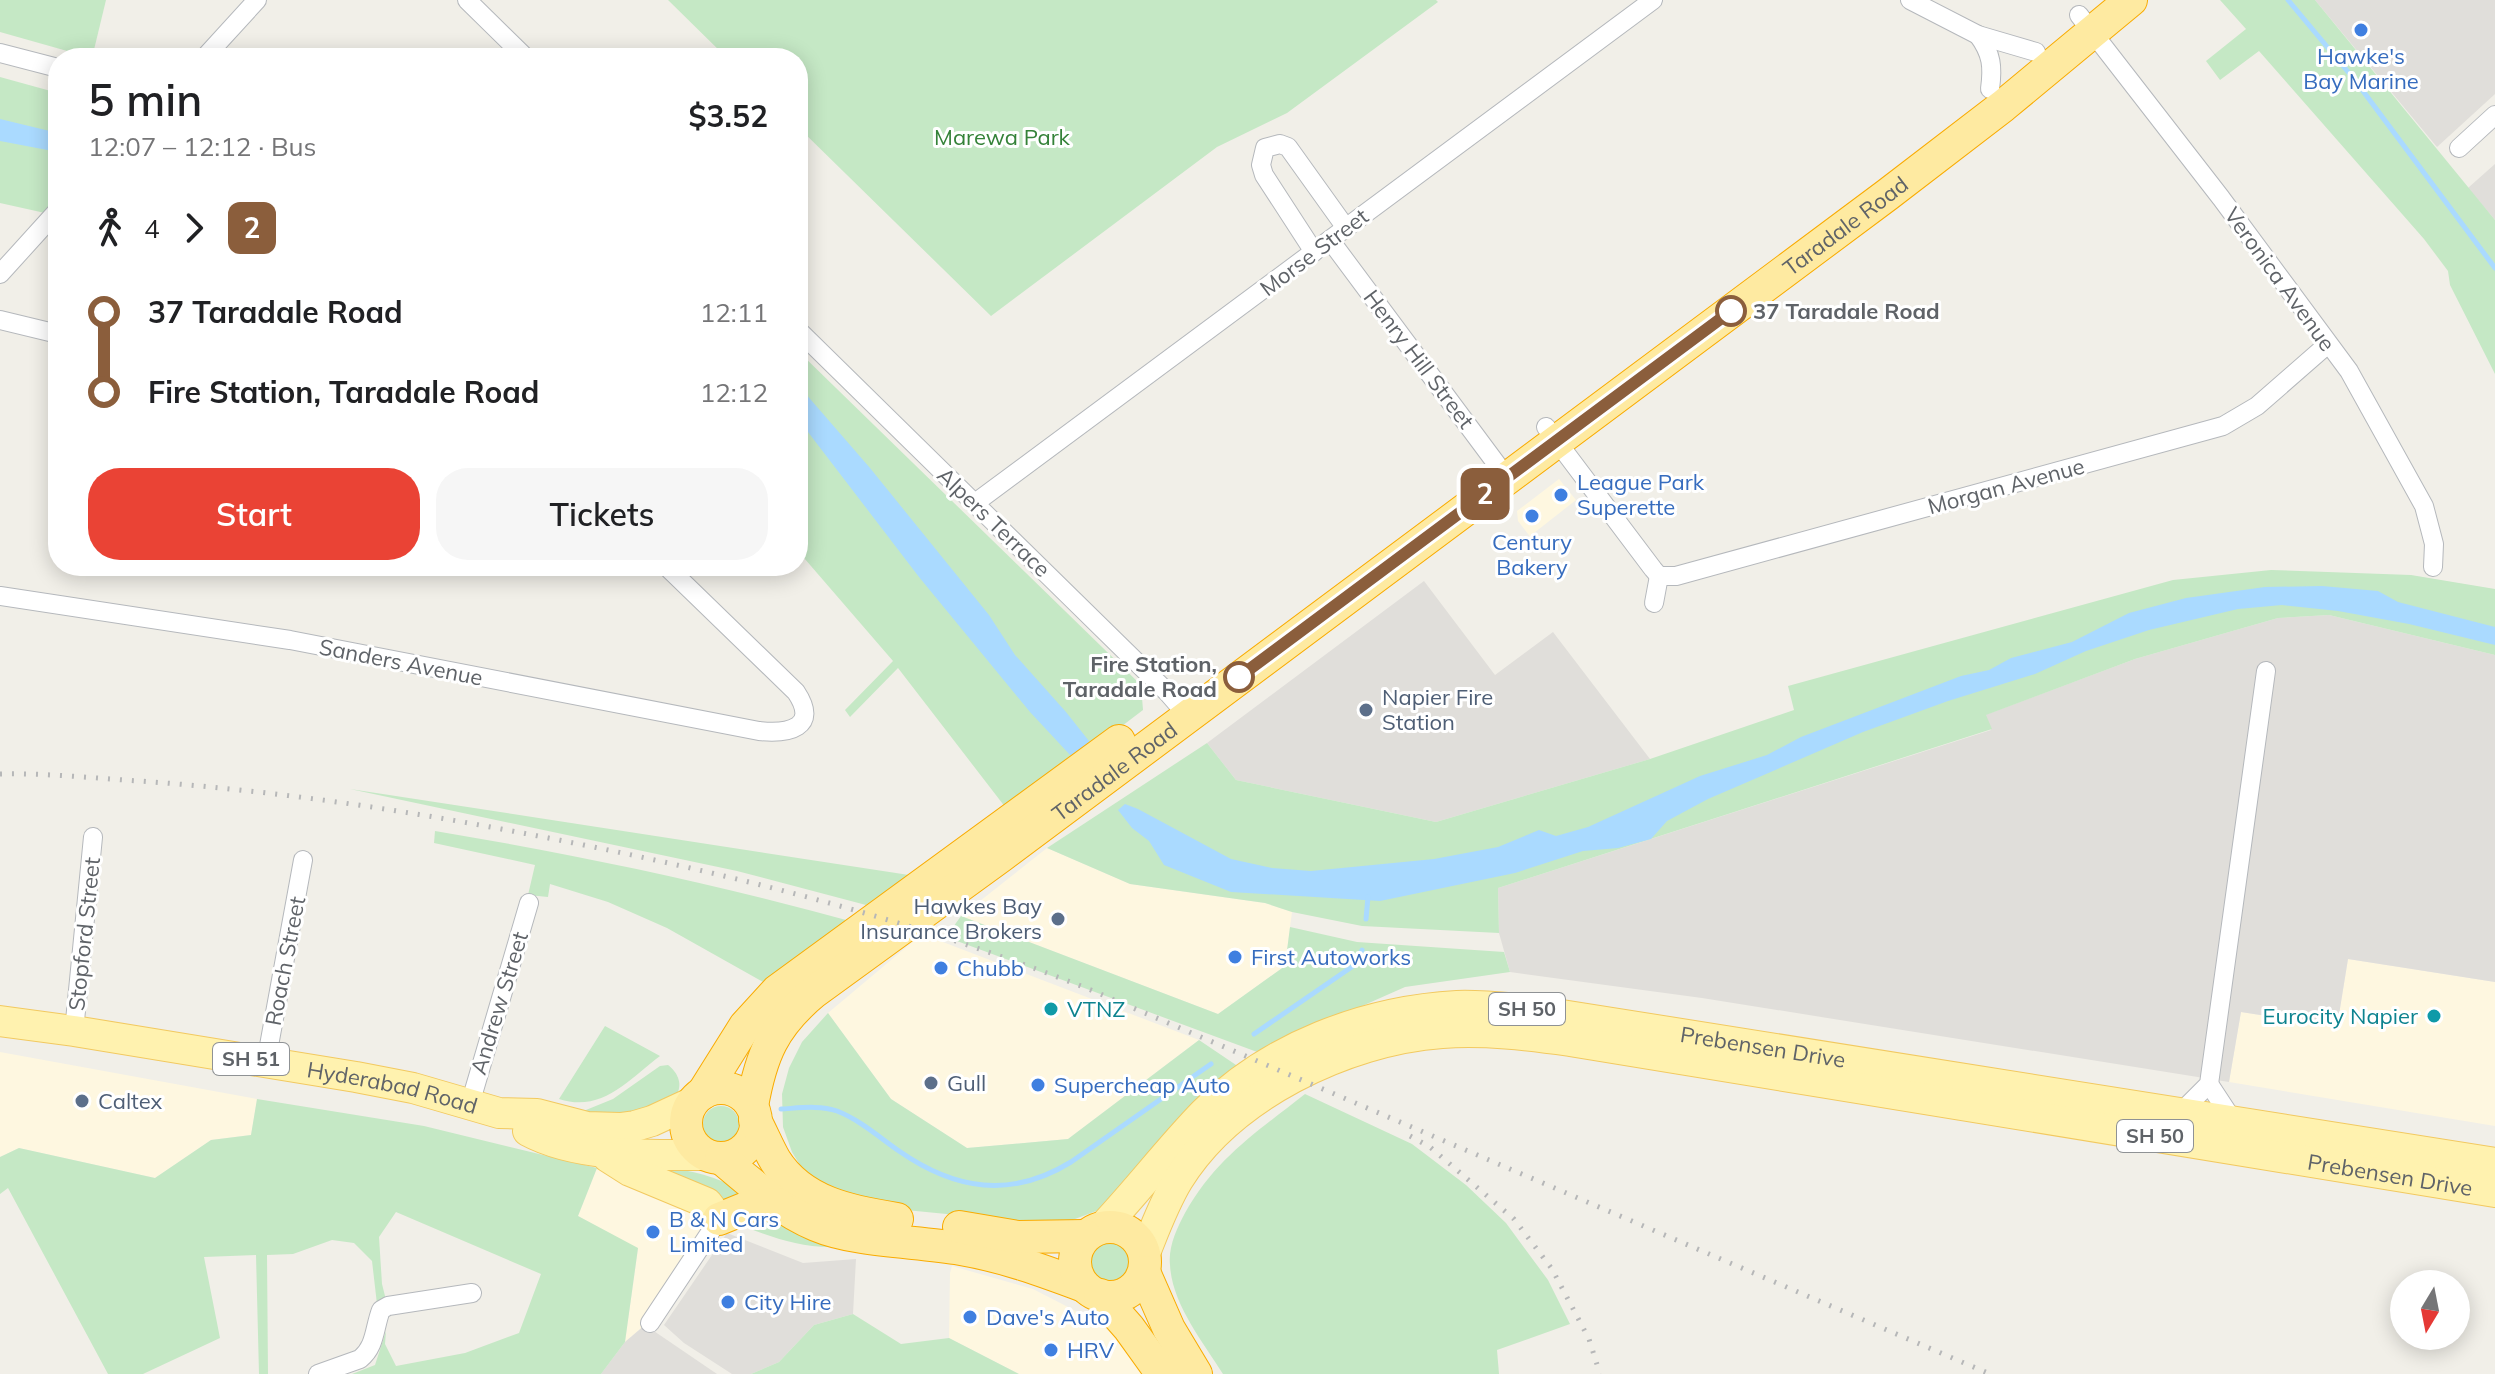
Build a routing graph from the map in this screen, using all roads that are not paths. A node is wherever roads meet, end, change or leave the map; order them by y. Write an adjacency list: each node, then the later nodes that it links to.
1 (257, 0): 8 (street)
2 (467, 0): 9 (street)
3 (1653, 0): 17 (street, Morse Street)
4 (1910, 0): 7 (street)
5 (2131, 0): 6 (highway, Taradale Road)
6 (2089, 16): 10 (highway, Taradale Road); 24 (street, Veronica Avenue); 25 (highway, Taradale Road)
7 (1978, 35): 10 (street); 13 (street)
8 (213, 48)
9 (516, 48)
10 (2036, 52): 13 (highway, Taradale Road)
11 (0, 53): 12 (street)
12 (48, 65)
13 (1990, 89): 25 (highway, Taradale Road)
14 (2495, 115): 15 (street)
15 (2459, 148)
16 (48, 221): 20 (street)
17 (1346, 228): 18 (street, Morse Street); 19 (street)
18 (1330, 240): 19 (street, Morse Street); 26 (street, Henry Hill Street)
19 (1314, 252): 27 (street, Morse Street)
20 (0, 274)
21 (0, 320): 22 (street)
22 (48, 332)
23 (808, 340): 27 (street, Alpers Terrace)
24 (2328, 344): 28 (street, Veronica Avenue); 30 (street, Morgan Avenue)
25 (1551, 434): 26 (highway, Taradale Road); 30 (street)
26 (1502, 471): 34 (highway, Taradale Road)
27 (975, 503): 34 (street, Alpers Terrace)
28 (2433, 567)
29 (676, 576): 31 (street, Sanders Avenue)
30 (1659, 576): 32 (street)
31 (0, 596)
32 (1654, 603)
33 (2266, 671): 41 (street)
34 (1181, 708): 42 (highway, Taradale Road); 45 (highway, Taradale Road)
35 (93, 837): 39 (street, Stopford Street)
36 (303, 860): 40 (street, Roach Street)
37 (529, 903): 43 (street, Andrew Street)
38 (0, 1021): 39 (main road, Hyderabad Road / SH 51)
39 (74, 1031): 40 (main road, Hyderabad Road / SH 51)
40 (266, 1062): 43 (main road, Hyderabad Road / SH 51)
41 (2209, 1084): 46 (street); 47 (street)
42 (698, 1098): 44 (main road, Hyderabad Road / SH 51); 45 (highway, SH 51); 49 (highway)
43 (470, 1104): 44 (main road, Hyderabad Road / SH 51)
44 (499, 1113): 48 (main road, Hyderabad Road / SH 51)
45 (754, 1113): 49 (highway); 54 (highway)
46 (2180, 1113): 47 (main road, Prebensen Drive / SH 50); 54 (main road, Prebensen Drive / SH 50)
47 (2234, 1122): 50 (main road, Prebensen Drive / SH 50)
48 (597, 1151): 49 (main road, Hyderabad Road / SH 51); 53 (main road)
49 (715, 1157): 52 (highway)
50 (2495, 1163)
51 (2495, 1192): 55 (main road, Prebensen Drive / SH 50)
52 (778, 1204): 53 (highway); 56 (highway)
53 (719, 1219): 58 (street)
54 (1094, 1231): 55 (highway); 56 (highway)
55 (1144, 1263): 56 (highway, SH 50); 61 (highway)
56 (1092, 1290): 60 (highway)
57 (472, 1293): 59 (street)
58 (650, 1323)
59 (318, 1374)
60 (1162, 1374)
61 (1196, 1374)

